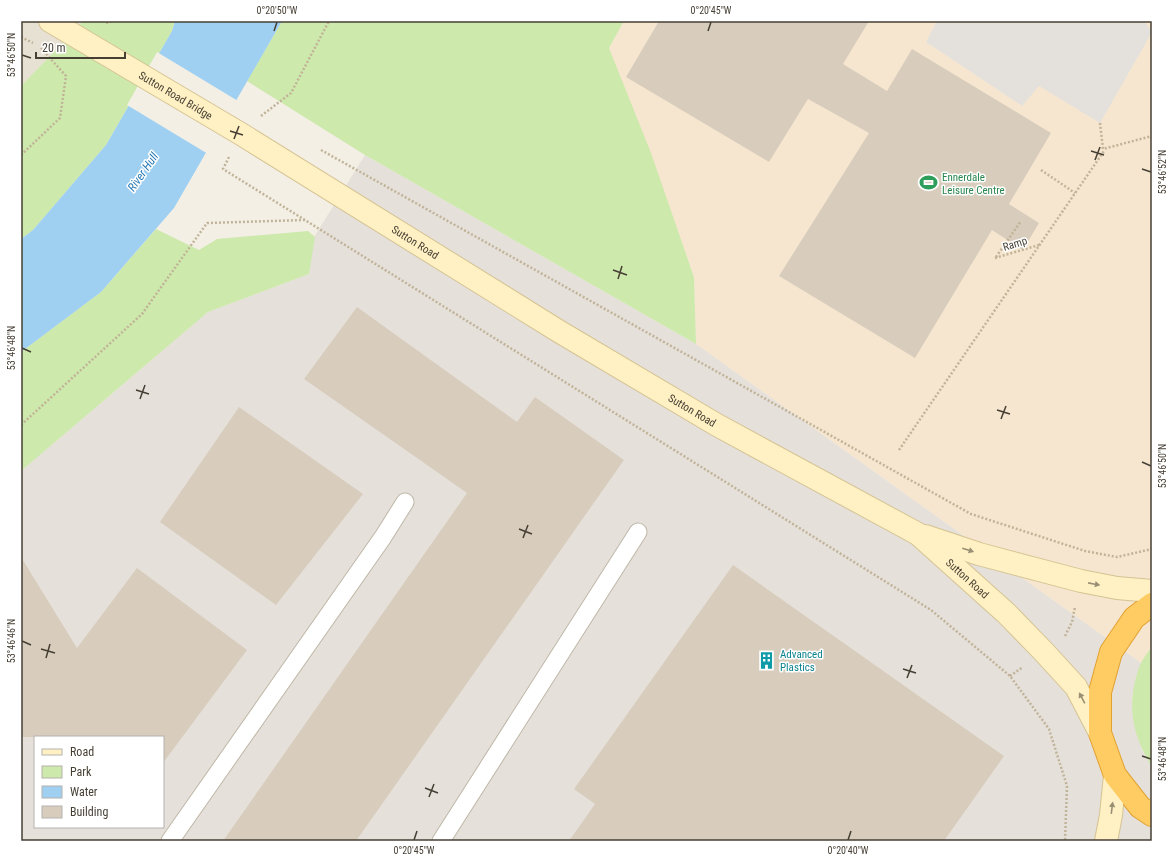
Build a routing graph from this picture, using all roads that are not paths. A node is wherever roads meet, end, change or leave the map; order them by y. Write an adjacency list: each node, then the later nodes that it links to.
1 (50, 21): 2 (street, Sutton Road Bridge)
2 (241, 134): 5 (street, Sutton Road)
3 (405, 502): 11 (lane)
4 (638, 532): 12 (lane)
5 (918, 534): 6 (street, one-way to 6); 8 (street, Sutton Road, one-way to 5)
6 (1152, 591)
7 (1152, 604): 8 (highway)
8 (1100, 733): 9 (highway)
9 (1116, 775): 10 (highway); 13 (street, one-way to 9)
10 (1152, 815)
11 (170, 841)
12 (441, 841)
13 (1106, 841)

